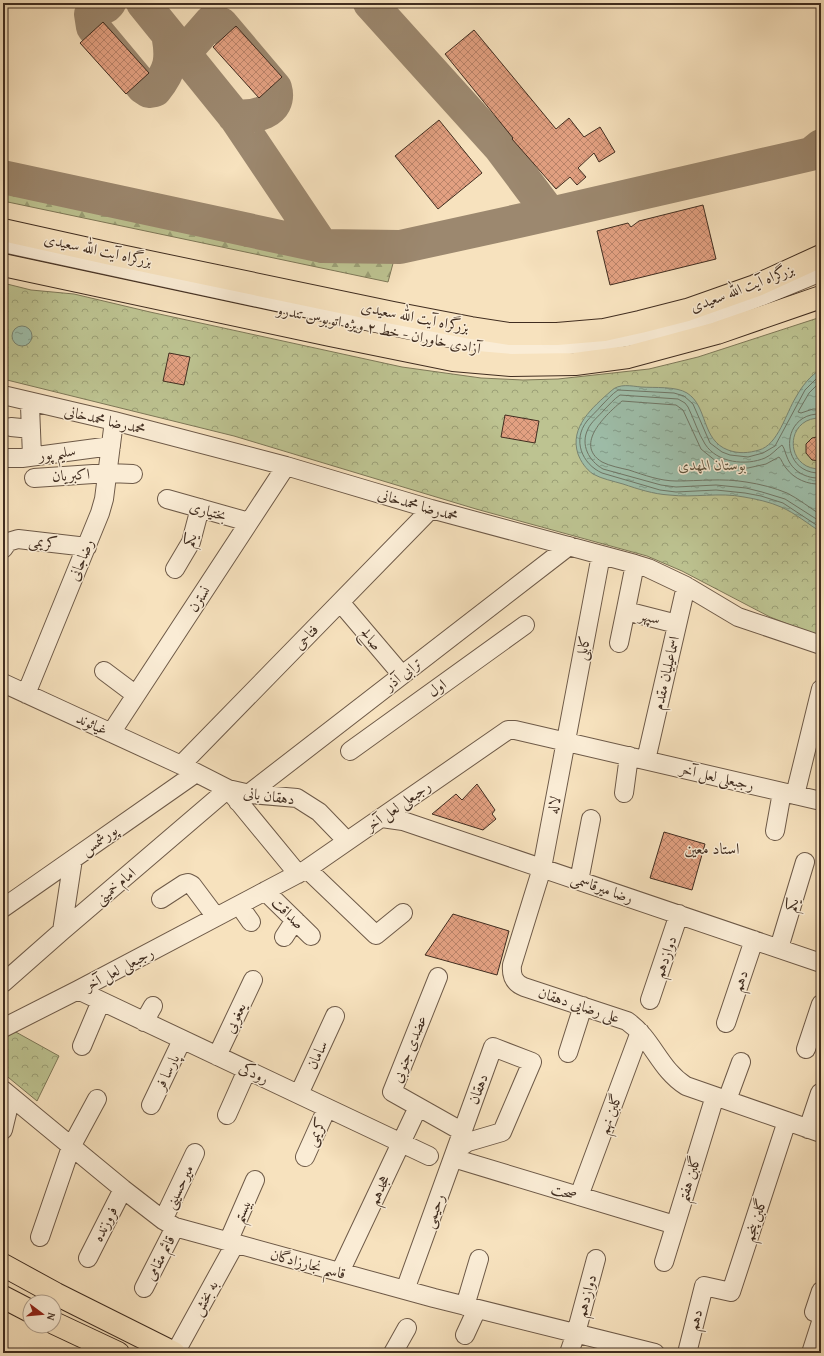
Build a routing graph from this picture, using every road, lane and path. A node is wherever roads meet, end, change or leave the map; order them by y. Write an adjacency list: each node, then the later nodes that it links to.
1 (3, 230): 4 (main road, بزرگراه آیت الله سعیدی)
2 (3, 243): 6 (street, آزادی خاوران - خط ۲ ویژه اتوبوس تندرو)
3 (3, 251): 7 (street, آزادی خاوران - خط ۲ ویژه اتوبوس تندرو)
4 (821, 256)
5 (3, 265): 8 (main road)
6 (821, 272)
7 (821, 280)
8 (821, 297)
9 (3, 395): 11 (street, محمدرضا محمدخانی)
10 (30, 406): 13 (street)
11 (114, 421): 14 (street, رضاجانی); 17 (street, محمدرضا محمدخانی)
12 (11, 427): 13 (street)
13 (31, 429): 15 (street)
14 (111, 446): 15 (street, سلیم پور); 18 (street, رضاجانی)
15 (32, 456): 16 (street, سلیم پور)
16 (3, 458)
17 (286, 466): 23 (street, محمدرضا محمدخانی); 24 (street, نسترن)
18 (108, 473): 19 (street, اکبریان); 20 (street, اکبریان); 26 (street, رضاجانی)
19 (133, 474)
20 (34, 478)
21 (167, 499): 22 (street, بختیاری)
22 (200, 508): 24 (street, بختیاری); 30 (street, یکم)
23 (431, 509): 25 (street, محمدرضا محمدخانی); 32 (street, فتاحی)
24 (249, 522): 43 (street, نسترن)
25 (569, 546): 28 (street, محمدرضا محمدخانی); 39 (street, ترابی آذر)
26 (87, 547): 27 (street, کریمی); 42 (street, رضاجانی)
27 (3, 549)
28 (601, 555): 29 (street, محمدرضا محمدخانی); 47 (street, کابلی)
29 (635, 564): 31 (street, محمدرضا محمدخانی); 33 (street, سپهر)
30 (175, 569)
31 (686, 586): 35 (street, اسماعیلیان مقدم); 37 (street, محمدرضا محمدخانی)
32 (340, 602): 39 (street, صالح); 51 (street, فتاحی)
33 (626, 609): 35 (street, سپهر); 36 (street, سپهر)
34 (524, 624): 45 (street, اول)
35 (677, 624): 50 (street, اسماعیلیان مقدم)
36 (619, 643)
37 (821, 645)
38 (104, 671): 43 (street)
39 (402, 675): 44 (street, ترابی آذر)
40 (3, 683): 42 (street, غیاثوند)
41 (821, 689): 53 (street)
42 (26, 694): 46 (street, غیاثوند)
43 (136, 695): 46 (street, نسترن)
44 (370, 700): 45 (street); 54 (street, ترابی آذر)
45 (390, 722): 48 (street, اول)
46 (111, 733): 51 (street, غیاثوند)
47 (566, 742): 49 (street, رجبعلی لعل آخر); 56 (street, رجبعلی لعل آخر); 62 (street, لاله)
48 (350, 751)
49 (629, 756): 50 (street, رجبعلی لعل آخر); 52 (street)
50 (646, 760): 53 (street, رجبعلی لعل آخر)
51 (188, 769): 54 (street, دهقان بانی); 60 (street, پورشمس)
52 (624, 793)
53 (789, 793): 55 (street, رجبعلی لعل آخر); 58 (street)
54 (239, 795): 59 (street, دهقان بانی); 63 (street); 74 (street, امام خمینی)
55 (821, 800)
56 (382, 818): 59 (street, رجبعلی لعل آخر); 62 (street, رضا میرقاسمی)
57 (591, 819): 64 (street)
58 (775, 830)
59 (347, 841): 63 (street, رجبعلی لعل آخر)
60 (73, 859): 68 (street, پورشمس); 74 (street)
61 (805, 862): 78 (street, یکم)
62 (542, 868): 64 (street, رضا میرقاسمی); 88 (street, علی رضایی دهقان)
63 (303, 872): 65 (street, رجبعلی لعل آخر); 69 (street)
64 (579, 881): 70 (street, رضا میرقاسمی)
65 (265, 891): 67 (street, رجبعلی لعل آخر); 72 (street, صداقت)
66 (161, 900): 71 (street)
67 (239, 905): 71 (street, رجبعلی لعل آخر); 73 (street)
68 (3, 908)
69 (403, 913)
70 (679, 914): 77 (street, رضا میرقاسمی); 84 (street, دوازدهم)
71 (216, 917): 83 (street, رجبعلی لعل آخر)
72 (295, 920): 75 (street, صداقت); 76 (street)
73 (251, 922)
74 (62, 931): 82 (street, امام خمینی)
75 (311, 936)
76 (284, 937)
77 (754, 940): 78 (street, رضا میرقاسمی); 91 (street, دهم)
78 (779, 948): 79 (street, رضا میرقاسمی)
79 (821, 963)
80 (438, 977): 107 (street, عضدی جنوبی)
81 (253, 980): 98 (street, یعغوبی)
82 (3, 983)
83 (78, 990): 85 (street, رودکی); 92 (street, رجبعلی لعل آخر)
84 (650, 1000)
85 (101, 1001): 90 (street, رودکی); 95 (street)
86 (821, 1004): 96 (street)
87 (153, 1006): 90 (street)
88 (583, 1006): 93 (street, علی رضایی دهقان); 97 (street)
89 (335, 1016): 103 (street, سامان)
90 (144, 1022): 94 (street, رودکی)
91 (726, 1023)
92 (3, 1028)
93 (640, 1032): 104 (street, علی رضایی دهقان); 122 (street, گلبن نهم)
94 (182, 1040): 98 (street, رودکی); 106 (street, پارسا فر)
95 (82, 1046)
96 (806, 1049)
97 (568, 1053)
98 (217, 1056): 100 (street, رودکی)
99 (741, 1062): 104 (street, گلبن هفتم)
100 (247, 1070): 103 (street, رودکی); 109 (street)
101 (820, 1093): 112 (street)
102 (7, 1094): 111 (street); 115 (street, قاسم نجارزادگان)
103 (298, 1094): 108 (street, رودکی)
104 (721, 1098): 110 (street, علی رضایی دهقان); 124 (street, گلبن هفتم)
105 (97, 1099): 115 (street)
106 (151, 1104)
107 (418, 1107): 113 (street); 114 (street, هجدهم)
108 (327, 1108): 114 (street, رودکی); 119 (street, کریمی)
109 (227, 1115)
110 (787, 1121): 112 (street, علی رضایی دهقان); 133 (street, گلبن پنجم)
111 (3, 1130)
112 (814, 1131)
113 (463, 1132): 117 (street, رحیمی); 117 (street, دهقان)
114 (401, 1143): 118 (street, رودکی); 132 (street, هجدهم)
115 (71, 1147): 121 (street, قاسم نجارزادگان); 125 (street)
116 (195, 1153): 123 (street, میرحسینی)
117 (454, 1154): 122 (street, صحت); 135 (street, رحیمی)
118 (429, 1156)
119 (305, 1157)
120 (256, 1180): 126 (street, بیستم)
121 (123, 1189): 123 (street, قاسم نجارزادگان); 127 (street, فروزنده)
122 (579, 1196): 124 (street, صحت)
123 (169, 1224): 126 (street, قاسم نجارزادگان); 134 (street, قائم مقامی)
124 (675, 1225): 130 (street, گلبن هفتم)
125 (40, 1237)
126 (232, 1243): 132 (street, قاسم نجارزادگان); 152 (street, به بخش)
127 (88, 1258)
128 (479, 1259): 142 (street)
129 (596, 1259): 148 (street, دوازدهم)
130 (664, 1262)
131 (3, 1265): 137 (main road)
132 (340, 1272): 135 (street, قاسم نجارزادگان)
133 (704, 1286): 156 (street, دهم)
134 (144, 1288)
135 (405, 1290): 142 (street, قاسم نجارزادگان)
136 (821, 1291): 143 (street)
137 (56, 1294)
138 (3, 1297): 141 (main road)
139 (62, 1297): 145 (main road)
140 (62, 1299): 144 (main road)
141 (22, 1307)
142 (471, 1307): 148 (street, قاسم نجارزادگان); 149 (street)
143 (818, 1317): 157 (street)
144 (62, 1319)
145 (116, 1324): 150 (main road); 152 (main road)
146 (62, 1326): 150 (main road)
147 (407, 1328): 153 (street)
148 (576, 1333): 154 (street, دوازدهم); 155 (street, قاسم نجارزادگان)
149 (465, 1334)
150 (96, 1348): 151 (main road)
151 (118, 1353)
152 (174, 1353)
153 (393, 1353)
154 (569, 1353)
155 (655, 1353)
156 (687, 1353)
157 (811, 1353)

